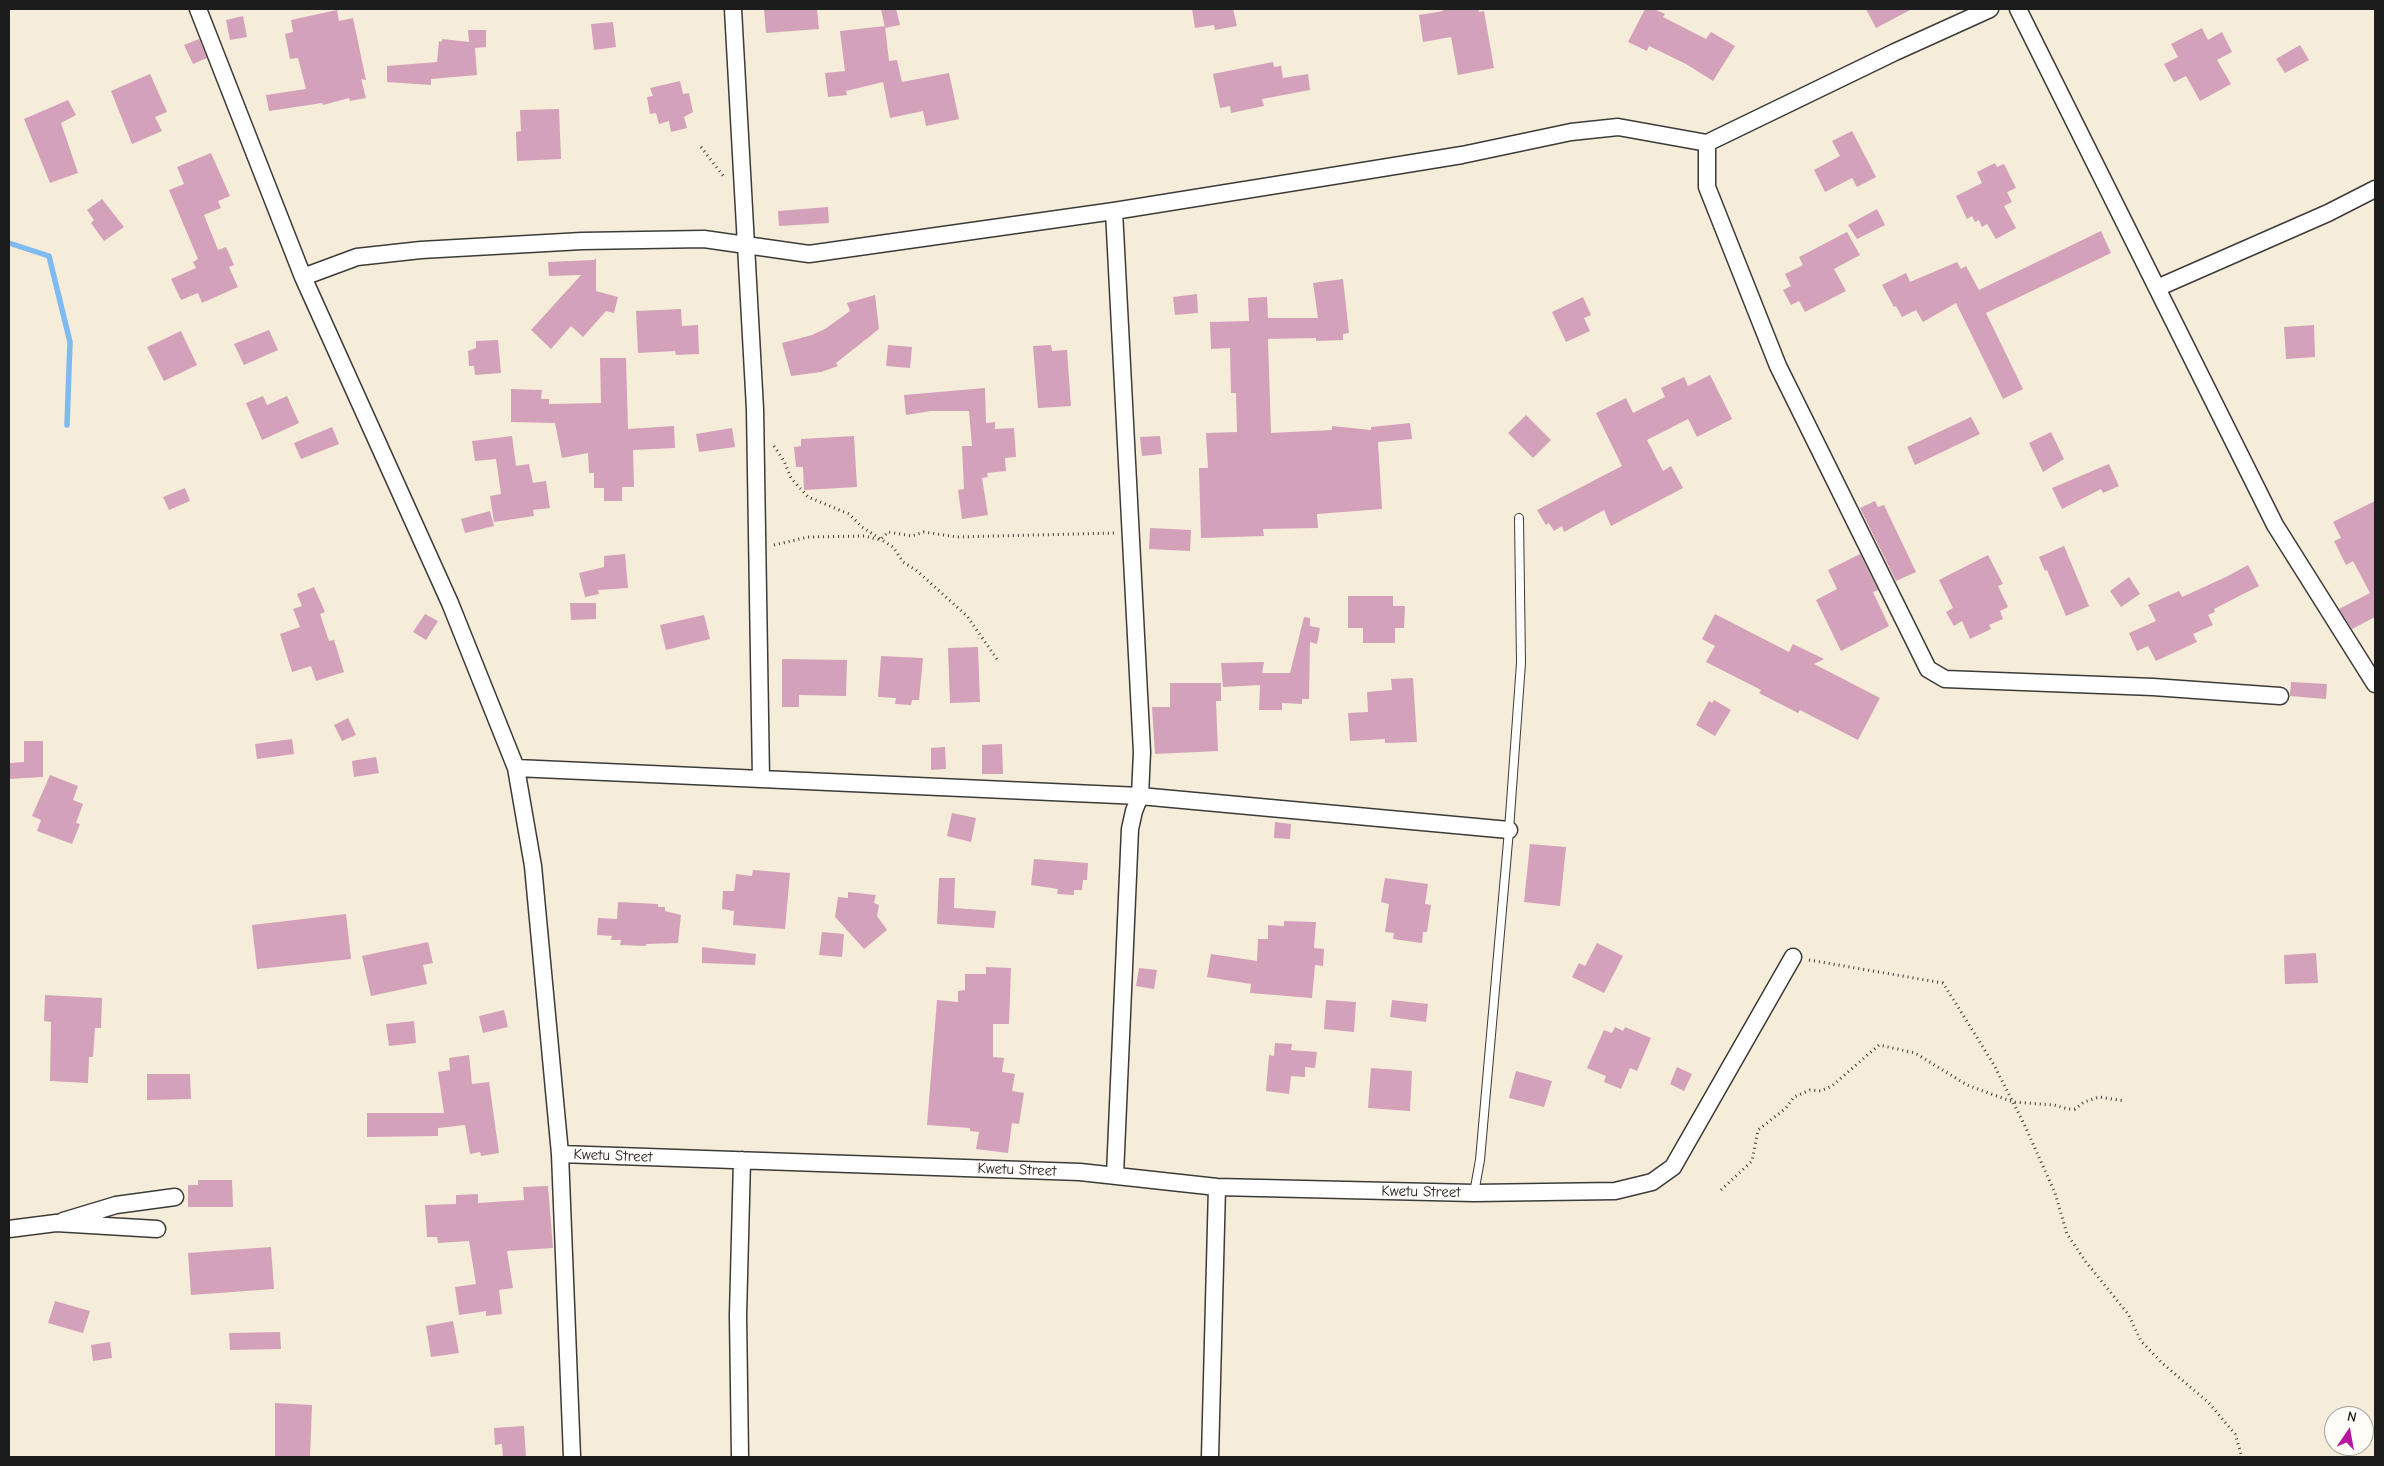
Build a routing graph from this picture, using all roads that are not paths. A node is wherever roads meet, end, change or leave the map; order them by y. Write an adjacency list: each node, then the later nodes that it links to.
1 (198, 9): 9 (street)
2 (733, 9): 8 (street)
3 (1990, 9): 5 (street)
4 (2018, 9): 10 (street)
5 (1707, 143): 7 (street); 13 (street)
6 (2375, 189): 10 (street)
7 (1114, 211): 8 (street); 16 (street)
8 (745, 245): 9 (street); 15 (street)
9 (303, 277): 14 (street)
10 (2157, 288): 12 (street)
11 (1519, 518): 17 (lane)
12 (2375, 684)
13 (2280, 696)
14 (516, 768): 15 (street); 19 (street)
15 (761, 779): 16 (street)
16 (1140, 796): 17 (street); 21 (street)
17 (1509, 830): 23 (lane)
18 (1793, 957): 23 (street, Kwetu Street)
19 (560, 1154): 20 (street, Kwetu Street); 28 (street)
20 (742, 1160): 21 (street, Kwetu Street); 29 (street)
21 (1115, 1175): 22 (street, Kwetu Street)
22 (1217, 1187): 23 (street, Kwetu Street); 30 (street)
23 (1474, 1194)
24 (175, 1197): 25 (street)
25 (56, 1224): 26 (street); 27 (street)
26 (9, 1229)
27 (157, 1229)
28 (572, 1457)
29 (740, 1457)
30 (1210, 1457)

